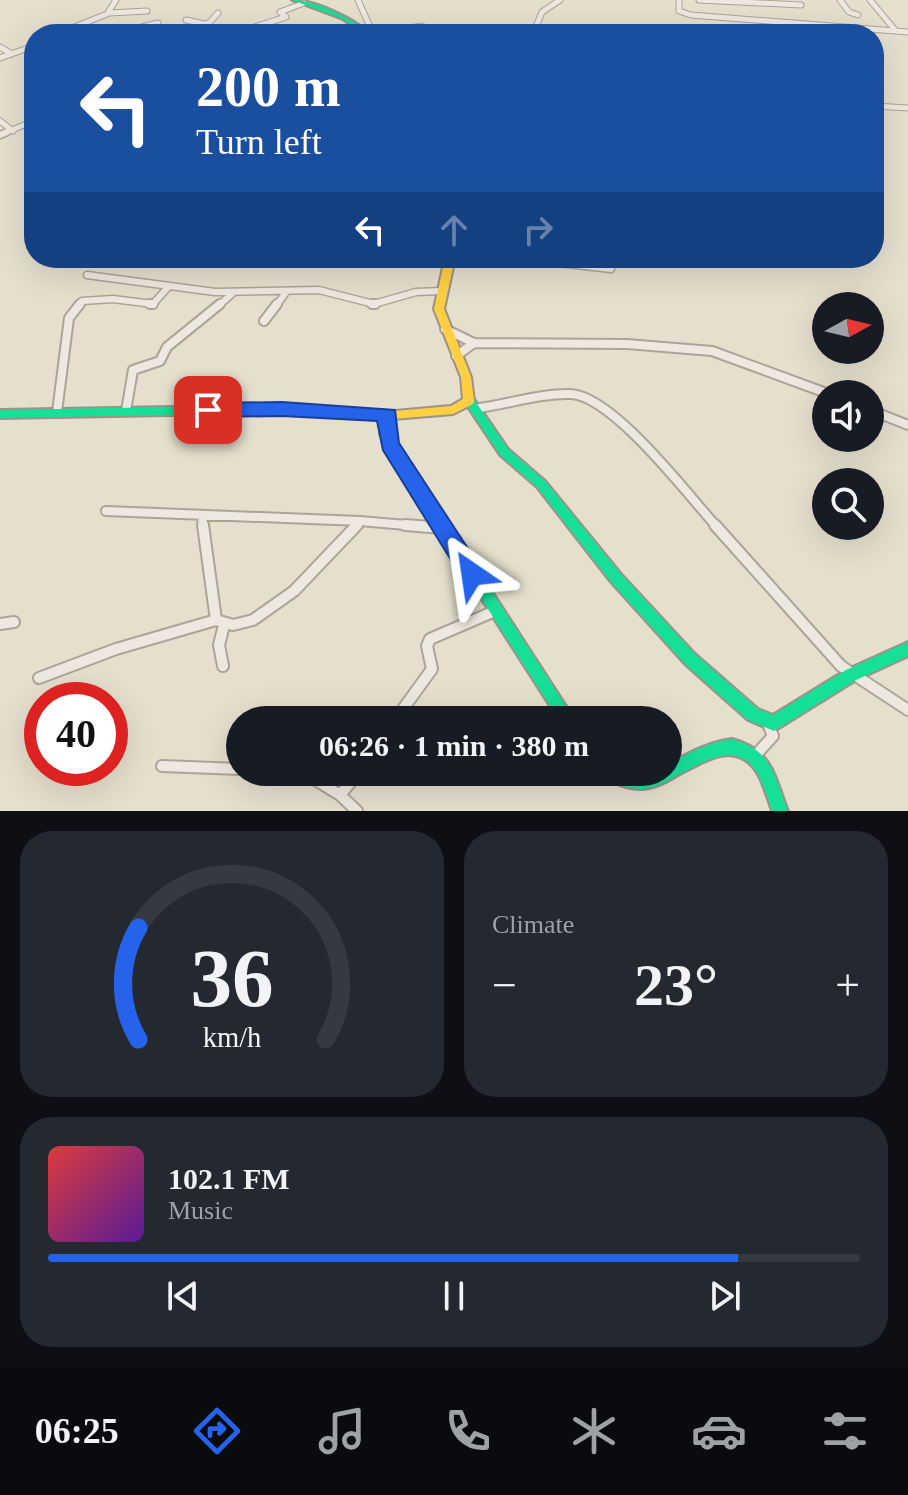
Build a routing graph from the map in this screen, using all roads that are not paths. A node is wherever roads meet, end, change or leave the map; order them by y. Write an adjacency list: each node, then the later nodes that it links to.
1 (116, 0): 12 (street)
2 (358, 0): 22 (street)
3 (560, 0): 23 (street)
4 (679, 0): 16 (street)
5 (699, 0): 9 (street)
6 (840, 0): 14 (street)
7 (870, 0): 26 (street)
8 (300, 2): 17 (street); 21 (street)
9 (783, 2): 10 (street); 16 (street)
10 (801, 5)
11 (147, 11): 12 (street)
12 (109, 13): 18 (street)
13 (218, 13): 19 (street)
14 (858, 15)
15 (186, 20): 19 (street)
16 (791, 22): 24 (street)
17 (268, 23): 20 (street)
18 (82, 24)
19 (205, 24)
20 (265, 24)
21 (354, 24)
22 (369, 24)
23 (537, 24)
24 (817, 24)
25 (884, 29): 26 (street)
26 (895, 30): 27 (street)
27 (908, 32)
28 (0, 47): 30 (street)
29 (24, 50): 30 (street)
30 (12, 54): 31 (street)
31 (0, 58)
32 (884, 107): 33 (street)
33 (908, 108)
34 (0, 121): 36 (street)
35 (24, 126): 36 (street)
36 (13, 131): 37 (street)
37 (0, 135)
38 (447, 268): 44 (street)
39 (602, 268): 40 (street)
40 (611, 269)
41 (87, 275): 42 (street)
42 (169, 286): 45 (street); 53 (street)
43 (287, 291): 44 (street); 45 (street); 46 (street)
44 (441, 291): 47 (street)
45 (233, 292): 52 (street)
46 (264, 321)
47 (444, 328): 48 (street); 49 (street)
48 (474, 343): 49 (street); 50 (street)
49 (456, 356): 51 (street)
50 (812, 387)
51 (474, 405): 55 (street); 68 (street); 73 (street)
52 (126, 411): 53 (street); 55 (street)
53 (57, 412): 54 (street)
54 (0, 414)
55 (388, 415): 61 (street)
56 (884, 416): 57 (street)
57 (908, 425)
58 (106, 511): 59 (street)
59 (202, 515): 60 (street); 64 (street)
60 (360, 521): 61 (street); 64 (street)
61 (443, 528): 62 (street)
62 (495, 611): 70 (street); 71 (street)
63 (14, 622): 65 (street)
64 (220, 623): 67 (street); 69 (street)
65 (0, 624)
66 (908, 649): 68 (street)
67 (223, 666)
68 (851, 675): 72 (street); 73 (street)
69 (39, 678)
70 (405, 706)
71 (559, 706)
72 (908, 710)
73 (768, 724): 74 (street)
74 (754, 757): 77 (street); 84 (street)
75 (162, 766): 76 (street)
76 (226, 768)
77 (682, 775)
78 (325, 786): 82 (street)
79 (347, 786): 82 (street)
80 (626, 786): 81 (street)
81 (663, 786)
82 (340, 795): 83 (street)
83 (357, 811)
84 (780, 811)

